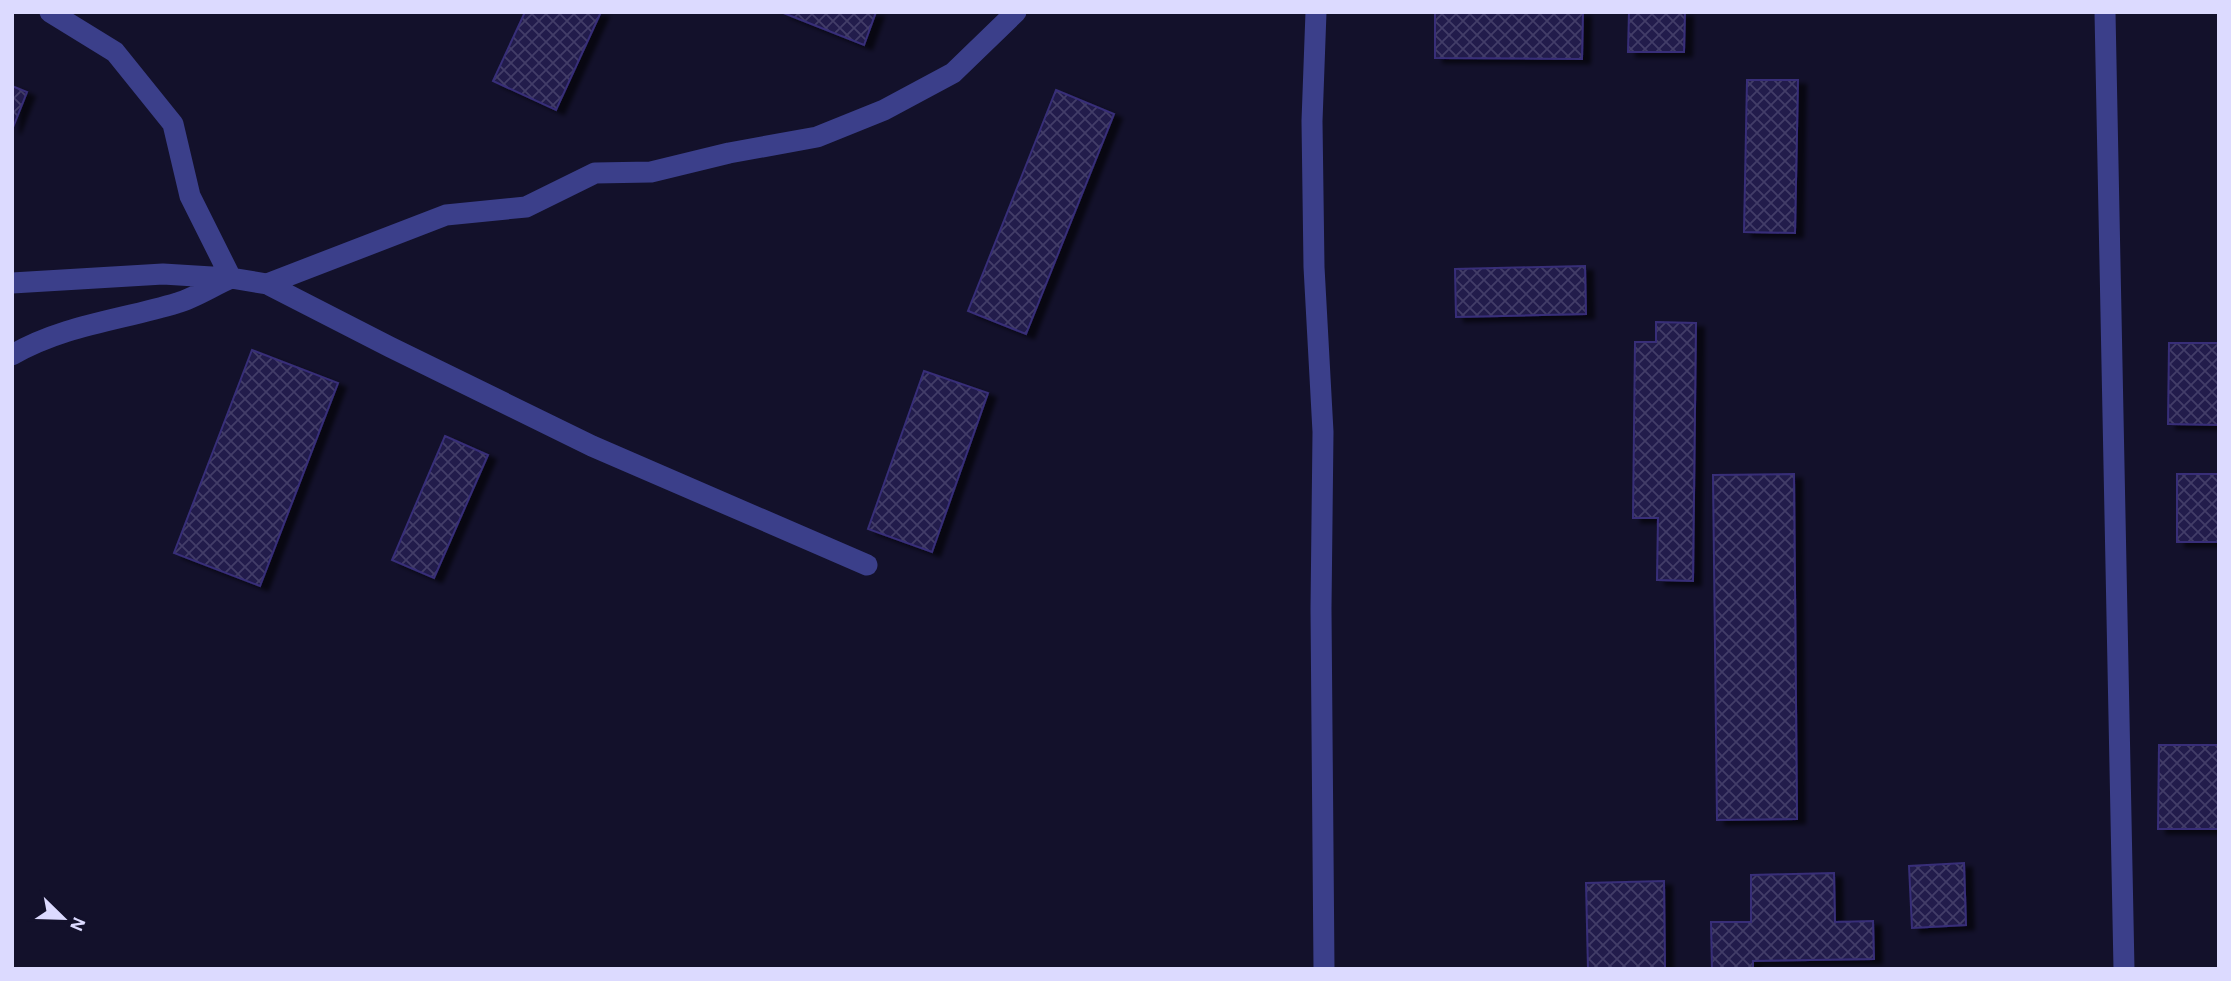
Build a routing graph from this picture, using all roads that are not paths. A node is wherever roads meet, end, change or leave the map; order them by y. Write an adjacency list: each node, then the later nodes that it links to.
1 (50, 12): 5 (street)
2 (1016, 12): 7 (street)
3 (1316, 12): 10 (street)
4 (2105, 12): 11 (street)
5 (230, 278): 6 (street); 7 (street); 8 (street)
6 (12, 283)
7 (267, 284): 9 (street)
8 (12, 355)
9 (867, 565)
10 (1324, 969)
11 (2124, 969)

